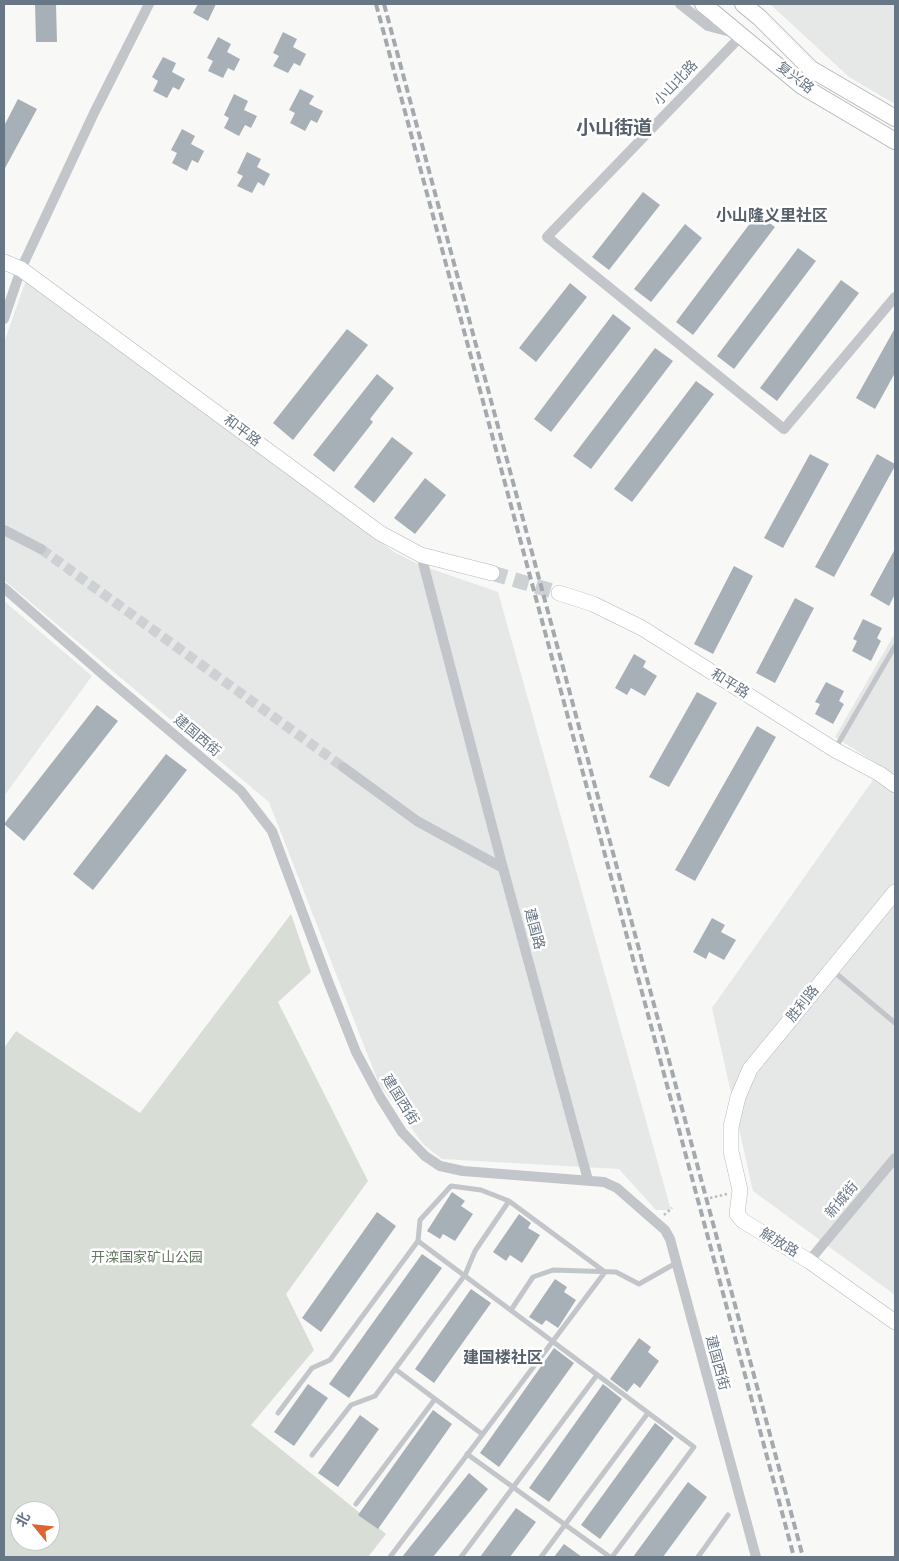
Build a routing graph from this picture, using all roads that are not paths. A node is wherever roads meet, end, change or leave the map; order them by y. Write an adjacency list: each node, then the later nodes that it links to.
1 (150, 4): 10 (street)
2 (680, 4): 6 (street)
3 (703, 4): 6 (main road, 复兴路)
4 (743, 4): 5 (main road, 复兴路)
5 (757, 11): 7 (main road, 复兴路)
6 (742, 35): 8 (main road, 复兴路); 11 (street, 小山北路)
7 (895, 118)
8 (895, 141)
9 (4, 262): 10 (street, 和平路)
10 (21, 269): 12 (street); 15 (street, 和平路)
11 (895, 298)
12 (4, 319)
13 (4, 530): 14 (street)
14 (41, 549)
15 (421, 555): 16 (street, 和平路); 23 (street, 建国路)
16 (492, 573)
17 (4, 588): 29 (street, 建国西街)
18 (559, 593): 20 (street, 和平路)
19 (895, 646): 20 (lane)
20 (835, 750): 22 (street, 和平路)
21 (343, 767): 23 (street)
22 (895, 785)
23 (503, 868): 29 (street, 建国路)
24 (895, 892): 25 (street, 胜利路)
25 (832, 970): 26 (lane); 27 (street, 胜利路)
26 (895, 1023)
27 (731, 1127): 32 (street, 解放路)
28 (895, 1158): 32 (street, 新城街)
29 (588, 1180): 33 (street, 建国西街)
30 (509, 1201): 31 (lane); 34 (lane); 35 (lane)
31 (418, 1240): 35 (lane); 42 (lane)
32 (809, 1261): 37 (street, 解放路)
33 (676, 1263): 34 (lane); 56 (street, 建国西街)
34 (605, 1272): 36 (lane); 38 (lane)
35 (464, 1276): 36 (lane); 39 (lane)
36 (511, 1310): 38 (lane)
37 (895, 1322)
38 (553, 1342): 40 (lane); 44 (lane)
39 (395, 1369): 41 (lane); 46 (lane)
40 (597, 1375): 43 (lane); 47 (lane)
41 (435, 1399): 44 (lane); 48 (lane)
42 (278, 1413)
43 (648, 1413): 50 (lane); 54 (lane)
44 (482, 1434): 45 (lane)
45 (467, 1454): 47 (lane); 51 (lane)
46 (312, 1455)
47 (513, 1487): 50 (lane); 52 (lane)
48 (356, 1504)
49 (728, 1515): 55 (lane)
50 (565, 1524): 53 (lane); 54 (lane)
51 (390, 1557)
52 (461, 1557)
53 (540, 1557)
54 (611, 1557)
55 (698, 1557)
56 (756, 1557)

